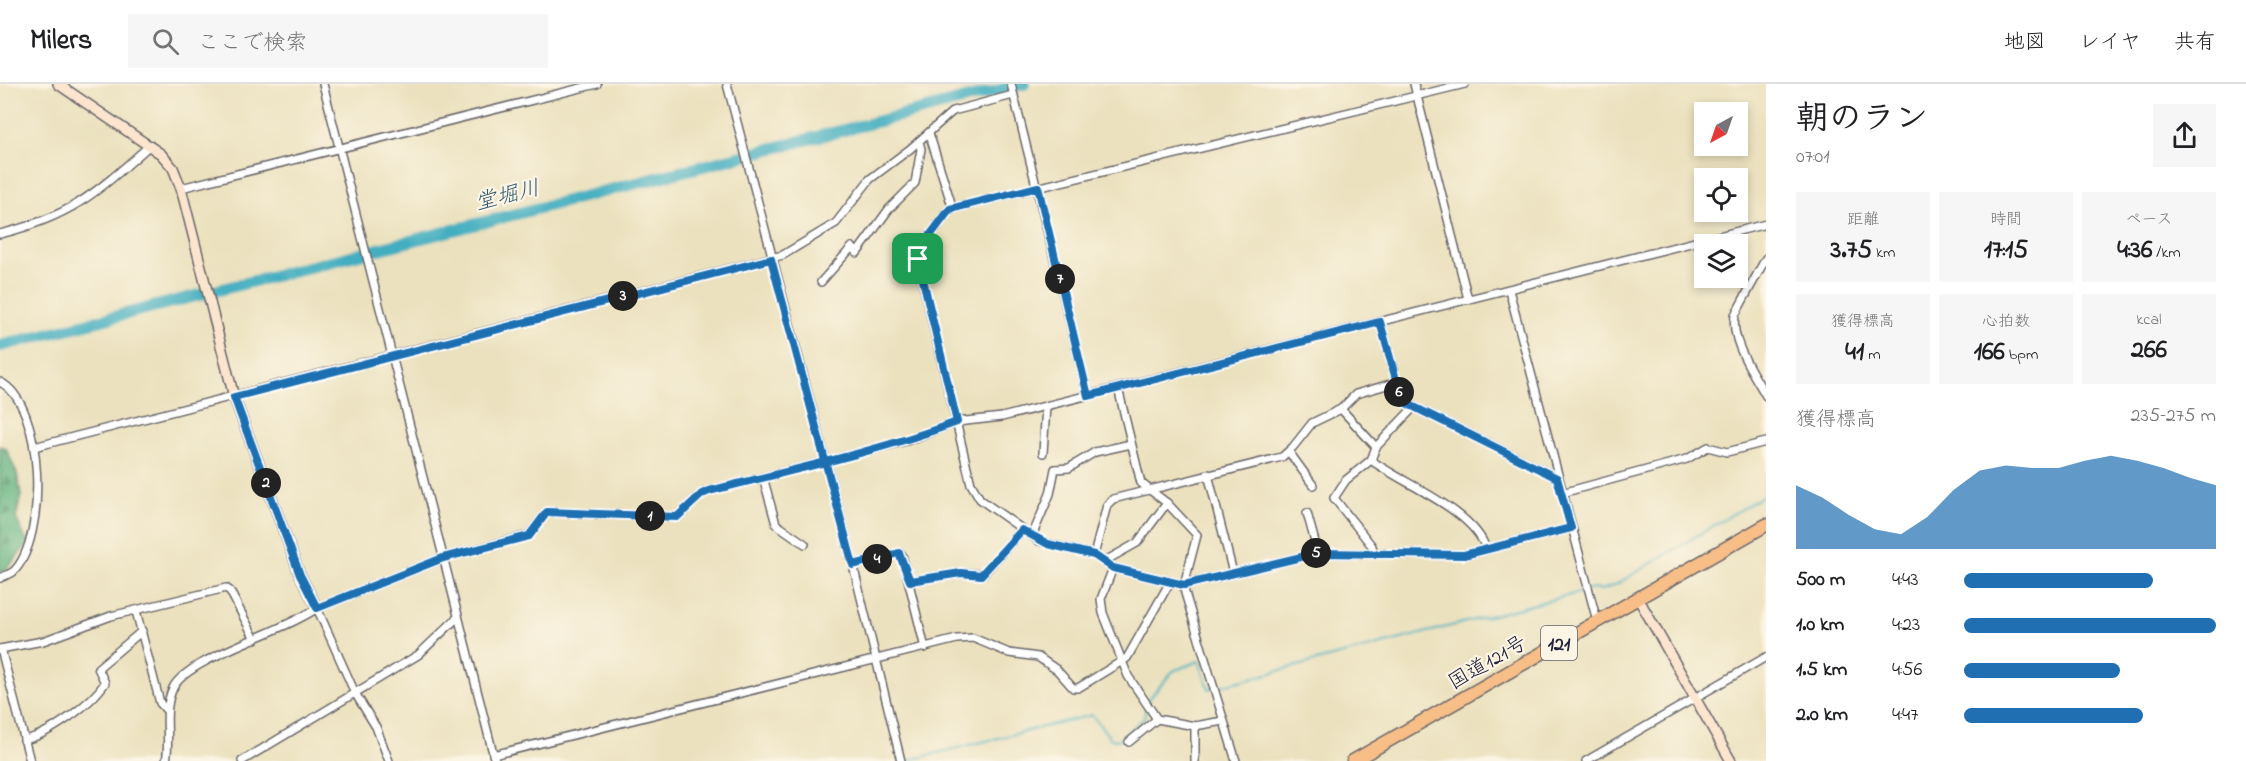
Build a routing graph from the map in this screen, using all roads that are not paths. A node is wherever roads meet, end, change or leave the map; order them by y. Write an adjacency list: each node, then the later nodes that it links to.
1 (323, 84): 13 (street)
2 (597, 84): 13 (street)
3 (727, 84): 20 (street)
4 (1011, 84): 8 (street)
5 (1414, 84): 9 (street)
6 (1465, 84): 9 (street)
7 (63, 85): 12 (street)
8 (1013, 95): 10 (street); 14 (street)
9 (1417, 96): 14 (street); 23 (street)
10 (929, 134): 11 (street); 16 (street)
11 (919, 142): 20 (street); 21 (street)
12 (150, 146): 15 (street); 18 (street)
13 (339, 148): 15 (street); 25 (street)
14 (1038, 187): 16 (street); 29 (street)
15 (181, 188): 31 (street)
16 (950, 209): 35 (street)
17 (1766, 224): 22 (street)
18 (0, 234)
19 (1766, 258): 30 (street)
20 (771, 259): 25 (street); 43 (street)
21 (821, 282)
22 (1509, 290): 23 (street); 46 (street)
23 (1468, 299): 24 (street)
24 (1380, 322): 27 (street); 28 (street)
25 (392, 355): 31 (street); 61 (street)
26 (0, 382): 38 (street)
27 (1397, 382): 33 (street); 34 (street)
28 (1118, 388): 29 (street); 37 (street)
29 (1088, 396): 32 (street)
30 (1766, 396)
31 (234, 397): 38 (street); 71 (street)
32 (1046, 406): 35 (street); 41 (street)
33 (1413, 408): 39 (street); 46 (street)
34 (1341, 409): 39 (street); 40 (street)
35 (957, 422): 43 (street); 54 (street)
36 (1766, 442): 49 (street)
37 (1131, 444): 48 (street); 55 (street)
38 (34, 447): 66 (street)
39 (1376, 447): 42 (street)
40 (1289, 452): 44 (street); 47 (street)
41 (1043, 453)
42 (1371, 460): 57 (street); 59 (street)
43 (824, 461): 45 (street); 63 (street)
44 (1208, 474): 48 (street); 65 (street)
45 (763, 477): 56 (street); 61 (street)
46 (1557, 478): 49 (street)
47 (1312, 486)
48 (1148, 489): 50 (street); 60 (street)
49 (1562, 493): 53 (street)
50 (1167, 503): 62 (street); 69 (street)
51 (1306, 513): 58 (street)
52 (1766, 525): 70 (highway, 国道121号 / 121)
53 (1571, 528): 57 (street); 74 (street)
54 (1022, 530): 55 (street); 67 (street)
55 (1032, 536): 60 (street)
56 (805, 544)
57 (1486, 549): 59 (street)
58 (1318, 553): 59 (street); 65 (street)
59 (1374, 554)
60 (1094, 555): 62 (street)
61 (443, 558): 71 (street); 73 (street)
62 (1105, 561): 64 (street)
63 (853, 565): 67 (street); 80 (street)
64 (1113, 568): 68 (street); 81 (street)
65 (1233, 573): 69 (street)
66 (0, 578)
67 (910, 581): 77 (street)
68 (1170, 582): 69 (street); 81 (street)
69 (1184, 585): 86 (street)
70 (1638, 598): 74 (highway, 国道121号 / 121); 83 (street)
71 (317, 608): 76 (street); 82 (street)
72 (136, 611): 75 (street); 76 (street); 78 (street)
73 (458, 617): 82 (street); 90 (street)
74 (1597, 621): 98 (highway, 国道121号 / 121)
75 (142, 631): 84 (street); 88 (street)
76 (255, 639): 84 (street)
77 (925, 648): 80 (street); 81 (street)
78 (1, 649): 88 (street)
79 (1766, 657): 83 (street)
80 (876, 660): 90 (street); 95 (street)
81 (1121, 661): 85 (street)
82 (355, 693): 93 (street); 94 (street)
83 (1695, 697): 99 (street); 100 (street)
84 (167, 711): 92 (street)
85 (1156, 719): 87 (street); 89 (street)
86 (1223, 721): 87 (street); 97 (street)
87 (1195, 726): 96 (street)
88 (24, 740): 91 (street)
89 (1129, 742)
90 (494, 758)
91 (30, 761)
92 (166, 761)
93 (242, 761)
94 (389, 761)
95 (901, 761)
96 (1195, 761)
97 (1236, 761)
98 (1353, 761)
99 (1586, 761)
100 (1731, 761)

